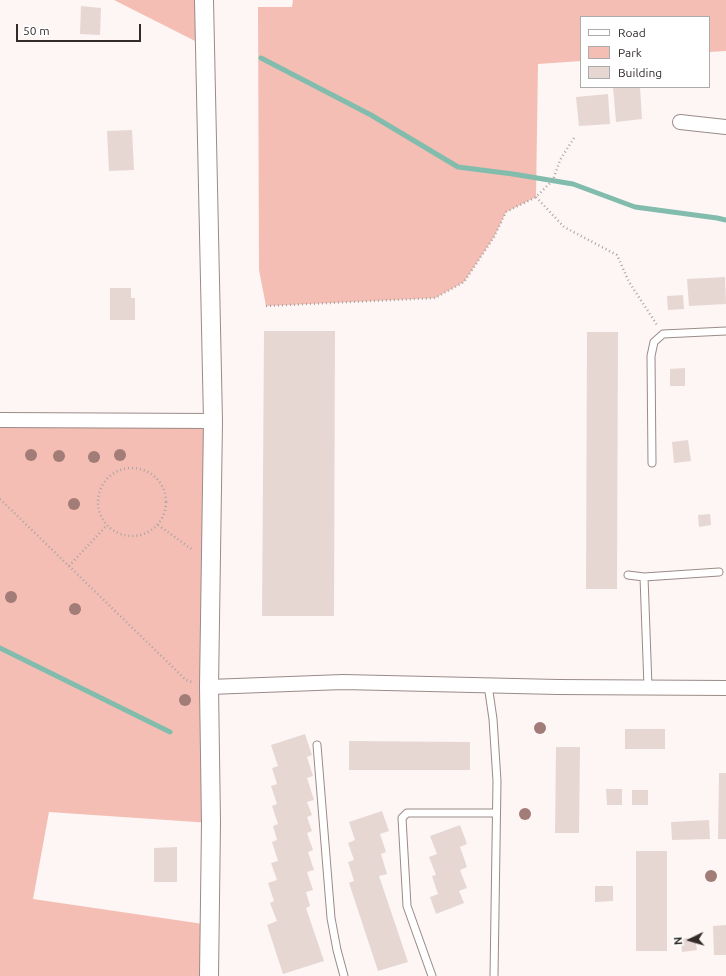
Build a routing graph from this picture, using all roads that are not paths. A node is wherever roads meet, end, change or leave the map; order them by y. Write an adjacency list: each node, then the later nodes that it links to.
1 (204, 0): 6 (street)
2 (680, 122): 3 (street)
3 (726, 127)
4 (726, 331): 7 (lane)
5 (0, 420): 6 (street)
6 (213, 421): 12 (street)
7 (652, 463)
8 (719, 572): 10 (lane)
9 (628, 575): 10 (lane)
10 (644, 577): 13 (lane)
11 (488, 685): 12 (street); 13 (street); 16 (lane)
12 (209, 687): 17 (street)
13 (648, 687): 14 (street)
14 (726, 688)
15 (317, 745): 18 (lane)
16 (496, 813): 19 (lane); 20 (lane)
17 (209, 976)
18 (344, 976)
19 (432, 976)
20 (494, 976)

